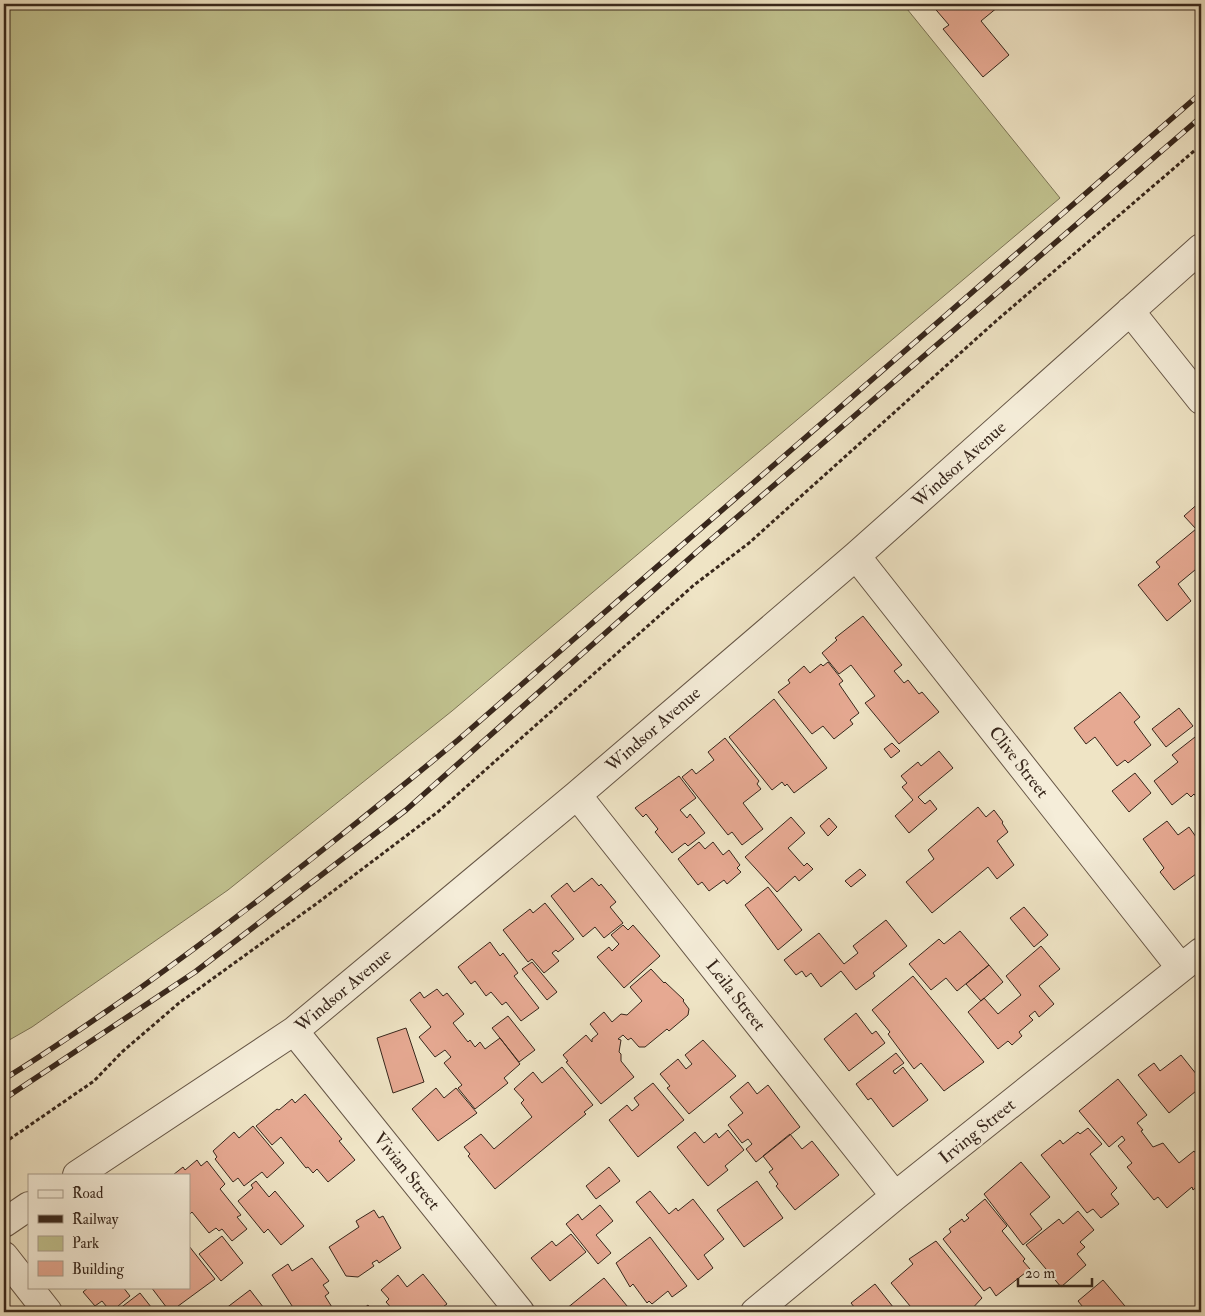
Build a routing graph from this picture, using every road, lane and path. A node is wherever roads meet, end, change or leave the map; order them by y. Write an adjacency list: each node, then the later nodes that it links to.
1 (1201, 145): 9 (path)
2 (1201, 248): 3 (street, Windsor Avenue)
3 (1130, 311): 4 (street); 5 (street, Windsor Avenue)
4 (1201, 400)
5 (856, 556): 6 (street, Windsor Avenue); 7 (street, Clive Street)
6 (576, 795): 8 (street, Windsor Avenue); 11 (street, Leila Street)
7 (1191, 960): 11 (street, Irving Street)
8 (294, 1030): 10 (street, Windsor Avenue); 18 (street, Vivian Street)
9 (4, 1143)
10 (78, 1174)
11 (895, 1196): 19 (street, Irving Street)
12 (28, 1207): 13 (street)
13 (4, 1223)
14 (4, 1256): 15 (street)
15 (28, 1287)
16 (29, 1288): 17 (street)
17 (48, 1312)
18 (520, 1312)
19 (755, 1312)

